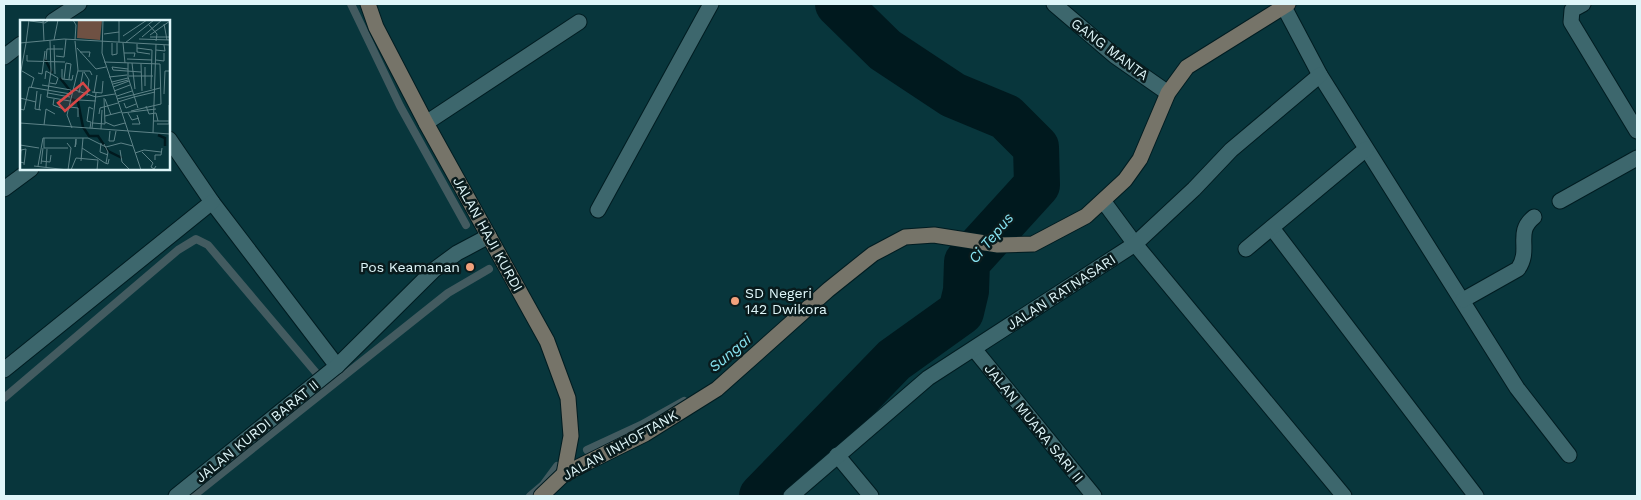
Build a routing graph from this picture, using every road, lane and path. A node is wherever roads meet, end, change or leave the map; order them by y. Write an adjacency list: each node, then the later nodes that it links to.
1 (79, 4): 7 (street)
2 (368, 4): 13 (main road, JALAN HAJI KURDI)
3 (711, 4): 23 (street)
4 (1054, 4): 12 (street, GANG MANTA)
5 (1582, 4): 14 (street)
6 (1289, 13): 11 (street); 12 (main road, JALAN INHOFTANK)
7 (55, 20)
8 (579, 22): 13 (street)
9 (20, 45): 10 (street)
10 (4, 57)
11 (1320, 75): 16 (street); 27 (street, JALAN RATNASARI)
12 (1168, 92): 22 (main road, JALAN INHOFTANK)
13 (426, 123): 26 (main road, JALAN HAJI KURDI)
14 (1637, 131)
15 (170, 140): 21 (street)
16 (1366, 149): 25 (street); 29 (street)
17 (1637, 158): 20 (street)
18 (30, 170): 19 (street)
19 (4, 189)
20 (1560, 201)
21 (212, 202): 31 (street); 32 (street)
22 (1107, 206): 27 (street); 35 (main road, JALAN INHOFTANK)
23 (598, 210)
24 (1534, 216): 29 (street)
25 (1272, 228): 28 (street); 42 (street)
26 (489, 236): 31 (street, JALAN KURDI BARAT II); 35 (main road, JALAN HAJI KURDI)
27 (1135, 244): 30 (street, JALAN RATNASARI); 41 (street)
28 (1246, 248)
29 (1463, 300): 34 (street)
30 (974, 349): 33 (street, JALAN RATNASARI); 40 (street, JALAN MUARA SARI II)
31 (337, 366): 36 (street, JALAN KURDI BARAT II)
32 (4, 370)
33 (837, 455): 38 (street, JALAN RATNASARI); 39 (street)
34 (1569, 455)
35 (564, 474): 37 (main road, JALAN INHOFTANK)
36 (176, 496)
37 (540, 496)
38 (791, 496)
39 (871, 496)
40 (1094, 496)
41 (1344, 496)
42 (1476, 496)

